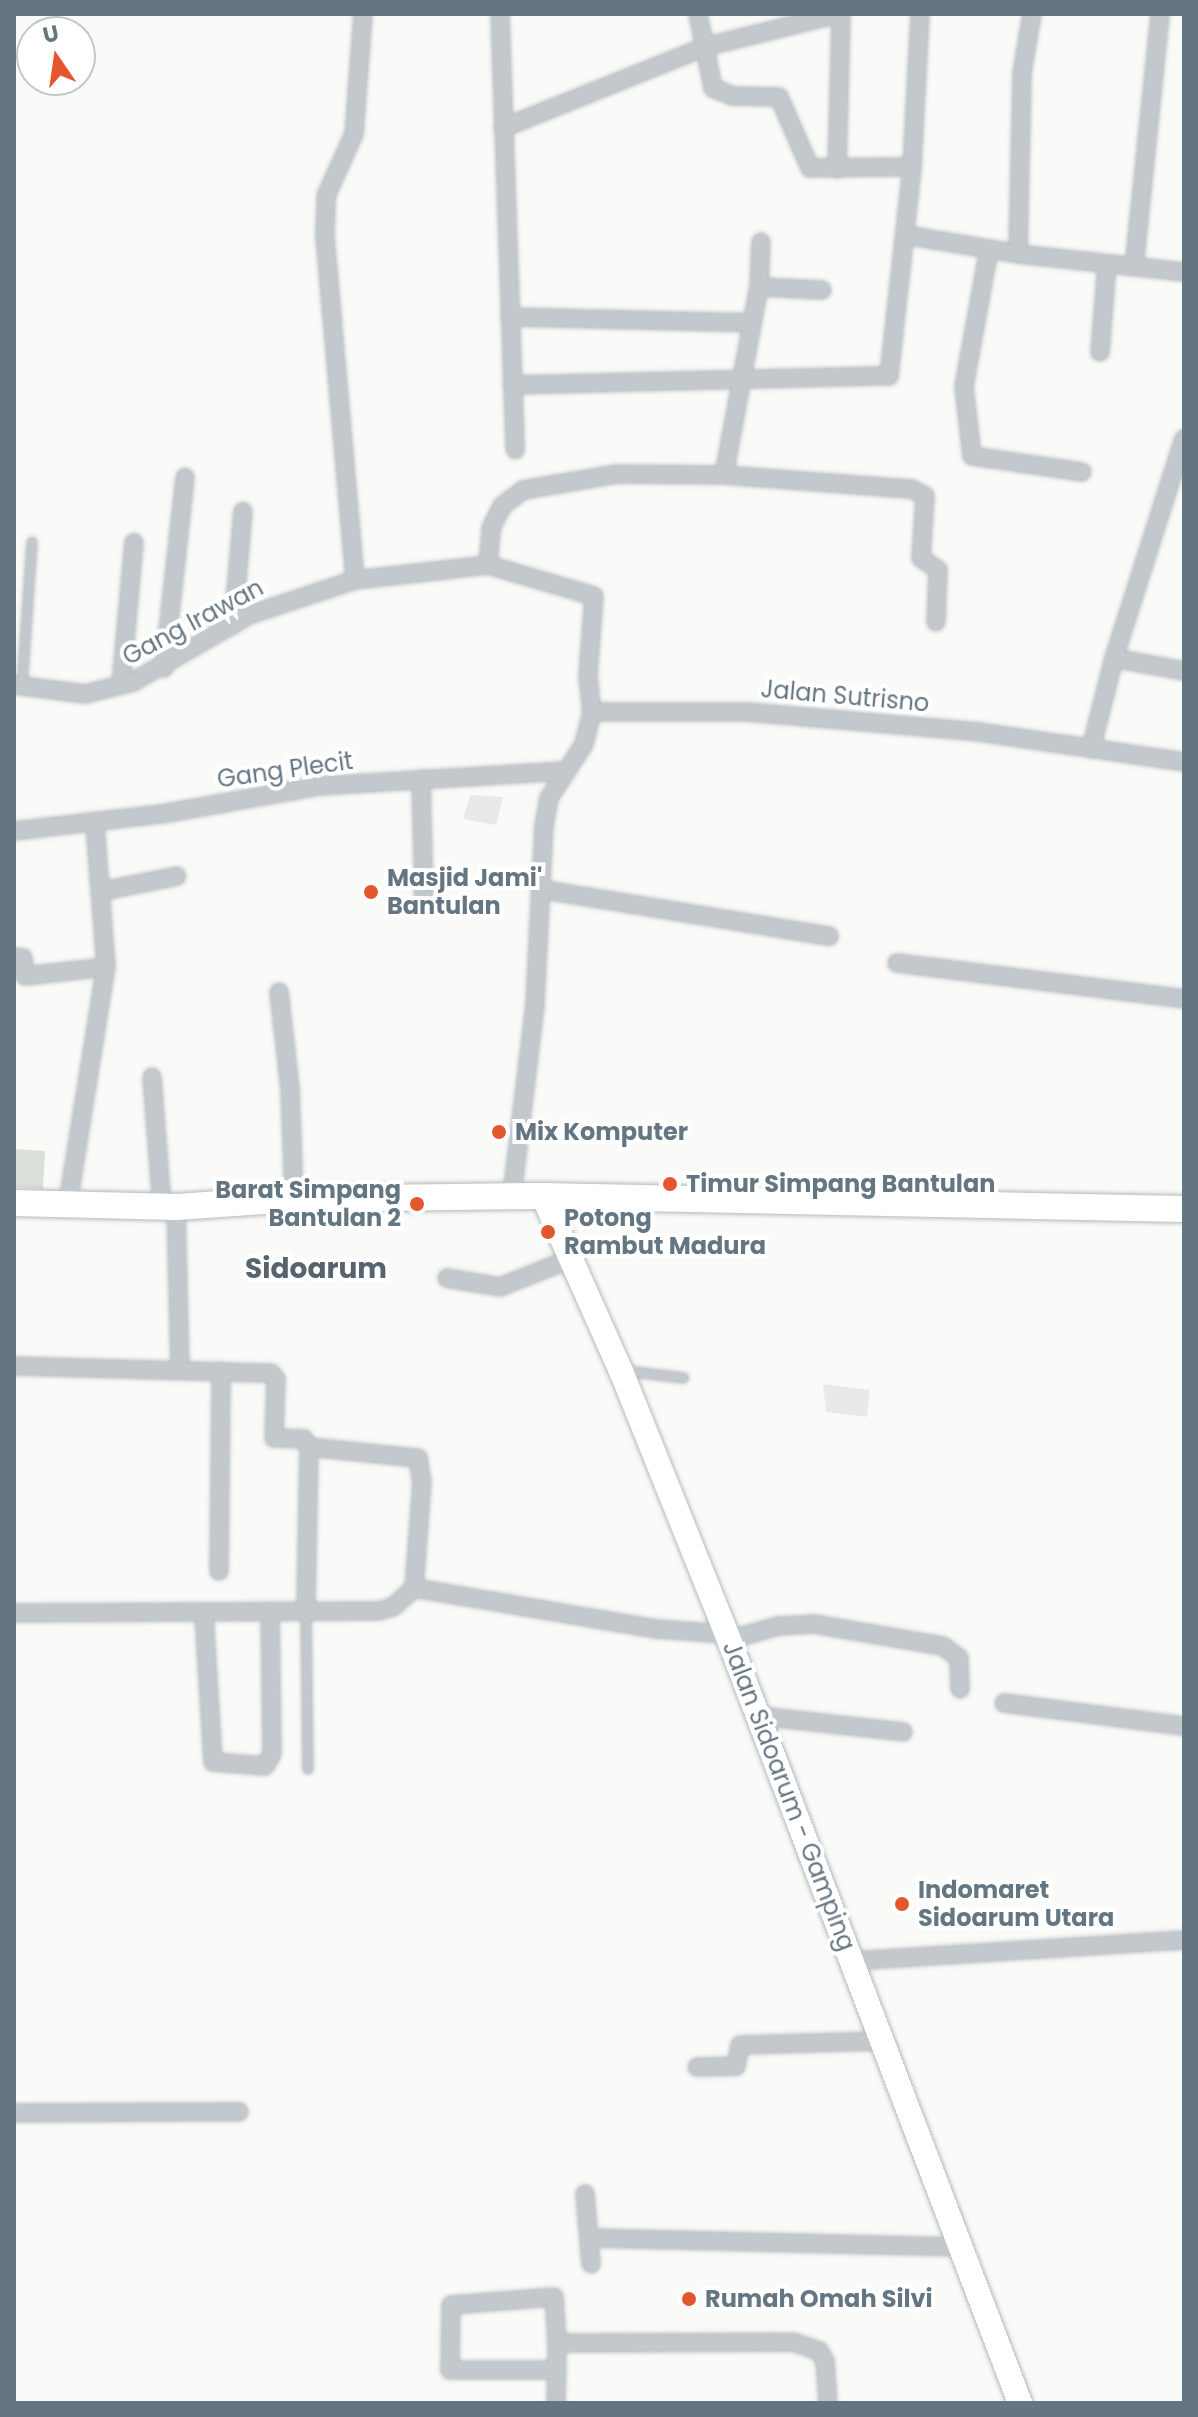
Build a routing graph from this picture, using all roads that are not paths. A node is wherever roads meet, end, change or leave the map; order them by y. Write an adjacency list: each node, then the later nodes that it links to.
1 (363, 14): 35 (street)
2 (500, 14): 9 (street)
3 (698, 14): 8 (street)
4 (839, 14): 8 (street); 11 (street)
5 (920, 14): 10 (street)
6 (1032, 14): 15 (street)
7 (1160, 14): 17 (street)
8 (704, 47): 9 (street); 11 (street)
9 (503, 128): 21 (street)
10 (912, 167): 11 (street); 12 (street)
11 (837, 169)
12 (905, 235): 14 (street); 24 (street)
13 (761, 242): 19 (street)
14 (989, 249): 15 (street); 28 (street)
15 (1018, 254): 16 (street)
16 (1107, 264): 17 (street); 23 (street)
17 (1134, 267): 18 (street)
18 (1184, 272)
19 (759, 287): 20 (street); 22 (street)
20 (822, 290)
21 (510, 317): 22 (street); 25 (street)
22 (749, 323): 24 (street)
23 (1100, 352)
24 (742, 382): 25 (street); 29 (street)
25 (512, 385): 27 (street)
26 (1184, 439): 38 (street)
27 (515, 450)
28 (1082, 472)
29 (724, 475): 34 (street); 36 (street)
30 (185, 477): 39 (street)
31 (243, 511): 37 (street)
32 (32, 542): 42 (lane)
33 (134, 543): 41 (street)
34 (488, 565): 35 (street, Gang Irawan); 43 (street)
35 (355, 580): 37 (street, Gang Irawan)
36 (936, 622)
37 (233, 625): 39 (street, Gang Irawan)
38 (1114, 658): 40 (street); 44 (street)
39 (164, 668): 41 (street, Gang Irawan)
40 (1184, 671)
41 (121, 685): 42 (street, Gang Irawan)
42 (18, 686)
43 (592, 712): 44 (street, Jalan Sutrisno); 46 (street)
44 (1091, 749): 45 (street, Jalan Sutrisno)
45 (1184, 762)
46 (565, 771): 47 (street, Gang Plecit); 51 (street)
47 (421, 779): 48 (street, Gang Plecit); 53 (street)
48 (95, 823): 49 (street, Gang Plecit); 52 (street)
49 (14, 831)
50 (177, 876): 52 (street)
51 (544, 890): 54 (street); 61 (street)
52 (102, 891): 57 (street)
53 (424, 905)
54 (829, 936)
55 (14, 957): 57 (street)
56 (897, 963): 59 (street)
57 (106, 967): 65 (street)
58 (279, 992): 63 (street)
59 (1184, 999)
60 (152, 1077): 66 (street)
61 (512, 1196): 62 (main road); 63 (main road)
62 (543, 1196): 67 (main road); 68 (main road, Jalan Sidoarum - Gamping)
63 (294, 1199): 66 (main road)
64 (14, 1203): 65 (main road)
65 (68, 1203): 66 (main road)
66 (169, 1207): 71 (street)
67 (1184, 1209)
68 (573, 1258): 69 (street); 73 (main road, Jalan Sidoarum - Gamping)
69 (447, 1278)
70 (14, 1366): 71 (street)
71 (180, 1368): 72 (street)
72 (221, 1371): 75 (street); 76 (street)
73 (621, 1371): 74 (lane); 82 (main road, Jalan Sidoarum - Gamping)
74 (684, 1378)
75 (309, 1447): 77 (street); 78 (street)
76 (219, 1571)
77 (414, 1588): 78 (street); 82 (street)
78 (306, 1609): 79 (street); 88 (lane)
79 (270, 1611): 81 (street); 81 (street)
80 (14, 1613): 81 (street)
81 (204, 1614)
82 (728, 1637): 83 (street); 85 (main road, Jalan Sidoarum - Gamping)
83 (960, 1689)
84 (1004, 1703): 86 (street)
85 (759, 1716): 87 (street); 90 (main road, Jalan Sidoarum - Gamping)
86 (1184, 1726)
87 (903, 1732)
88 (308, 1769)
89 (1184, 1940): 90 (street)
90 (852, 1961): 91 (main road, Jalan Sidoarum - Gamping)
91 (882, 2041): 92 (street); 97 (main road, Jalan Sidoarum - Gamping)
92 (697, 2067)
93 (239, 2112): 94 (street)
94 (14, 2113)
95 (585, 2194): 96 (street)
96 (589, 2238): 97 (street); 98 (street)
97 (961, 2247): 103 (main road, Jalan Sidoarum - Gamping)
98 (591, 2264)
99 (557, 2343): 100 (street); 100 (street); 102 (street)
100 (557, 2370): 101 (street)
101 (556, 2403)
102 (828, 2403)
103 (1020, 2403)

